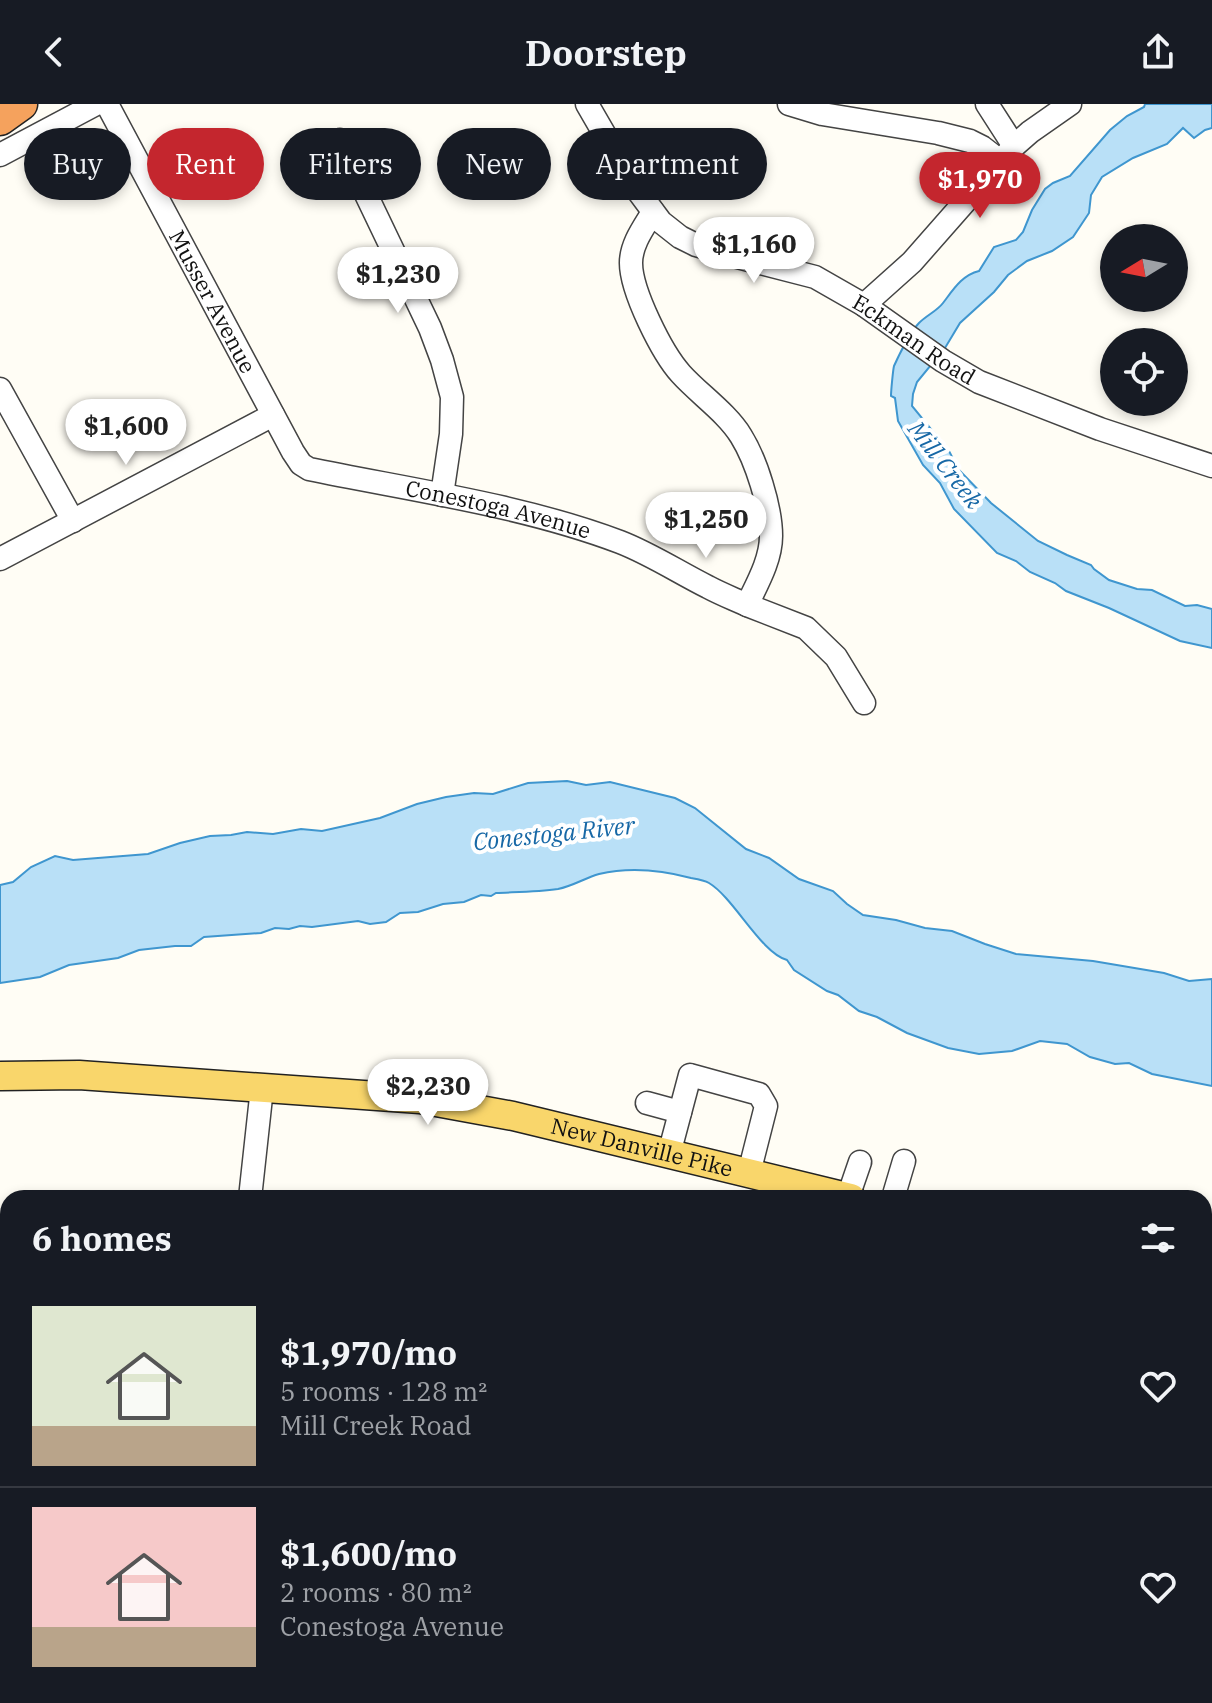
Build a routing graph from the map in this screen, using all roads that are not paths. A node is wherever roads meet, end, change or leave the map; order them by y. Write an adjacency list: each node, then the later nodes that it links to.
1 (21, 104): 8 (highway)
2 (96, 104): 10 (street)
3 (107, 104): 15 (street, Musser Avenue)
4 (587, 104): 12 (street, Eckman Road)
5 (789, 104): 9 (street)
6 (987, 104): 9 (street)
7 (1070, 104): 9 (street)
8 (0, 119)
9 (1007, 153): 13 (street)
10 (0, 155)
11 (369, 200): 17 (street)
12 (653, 212): 13 (street, Eckman Road); 20 (street)
13 (864, 305): 16 (street, Eckman Road)
14 (0, 389): 18 (street)
15 (273, 415): 17 (street, Conestoga Avenue); 18 (street)
16 (1212, 466)
17 (442, 495): 20 (street, Conestoga Avenue)
18 (73, 521): 19 (street)
19 (0, 559)
20 (747, 605): 21 (street, Conestoga Avenue)
21 (864, 703)
22 (0, 1076): 23 (main road, New Danville Pike)
23 (262, 1088): 26 (main road, New Danville Pike); 30 (street)
24 (647, 1103): 25 (street)
25 (680, 1112): 26 (street); 29 (street)
26 (669, 1154): 29 (main road, New Danville Pike)
27 (904, 1161): 33 (street)
28 (860, 1162): 32 (street)
29 (749, 1173): 31 (main road, New Danville Pike)
30 (251, 1190)
31 (817, 1190)
32 (851, 1190)
33 (895, 1190)

